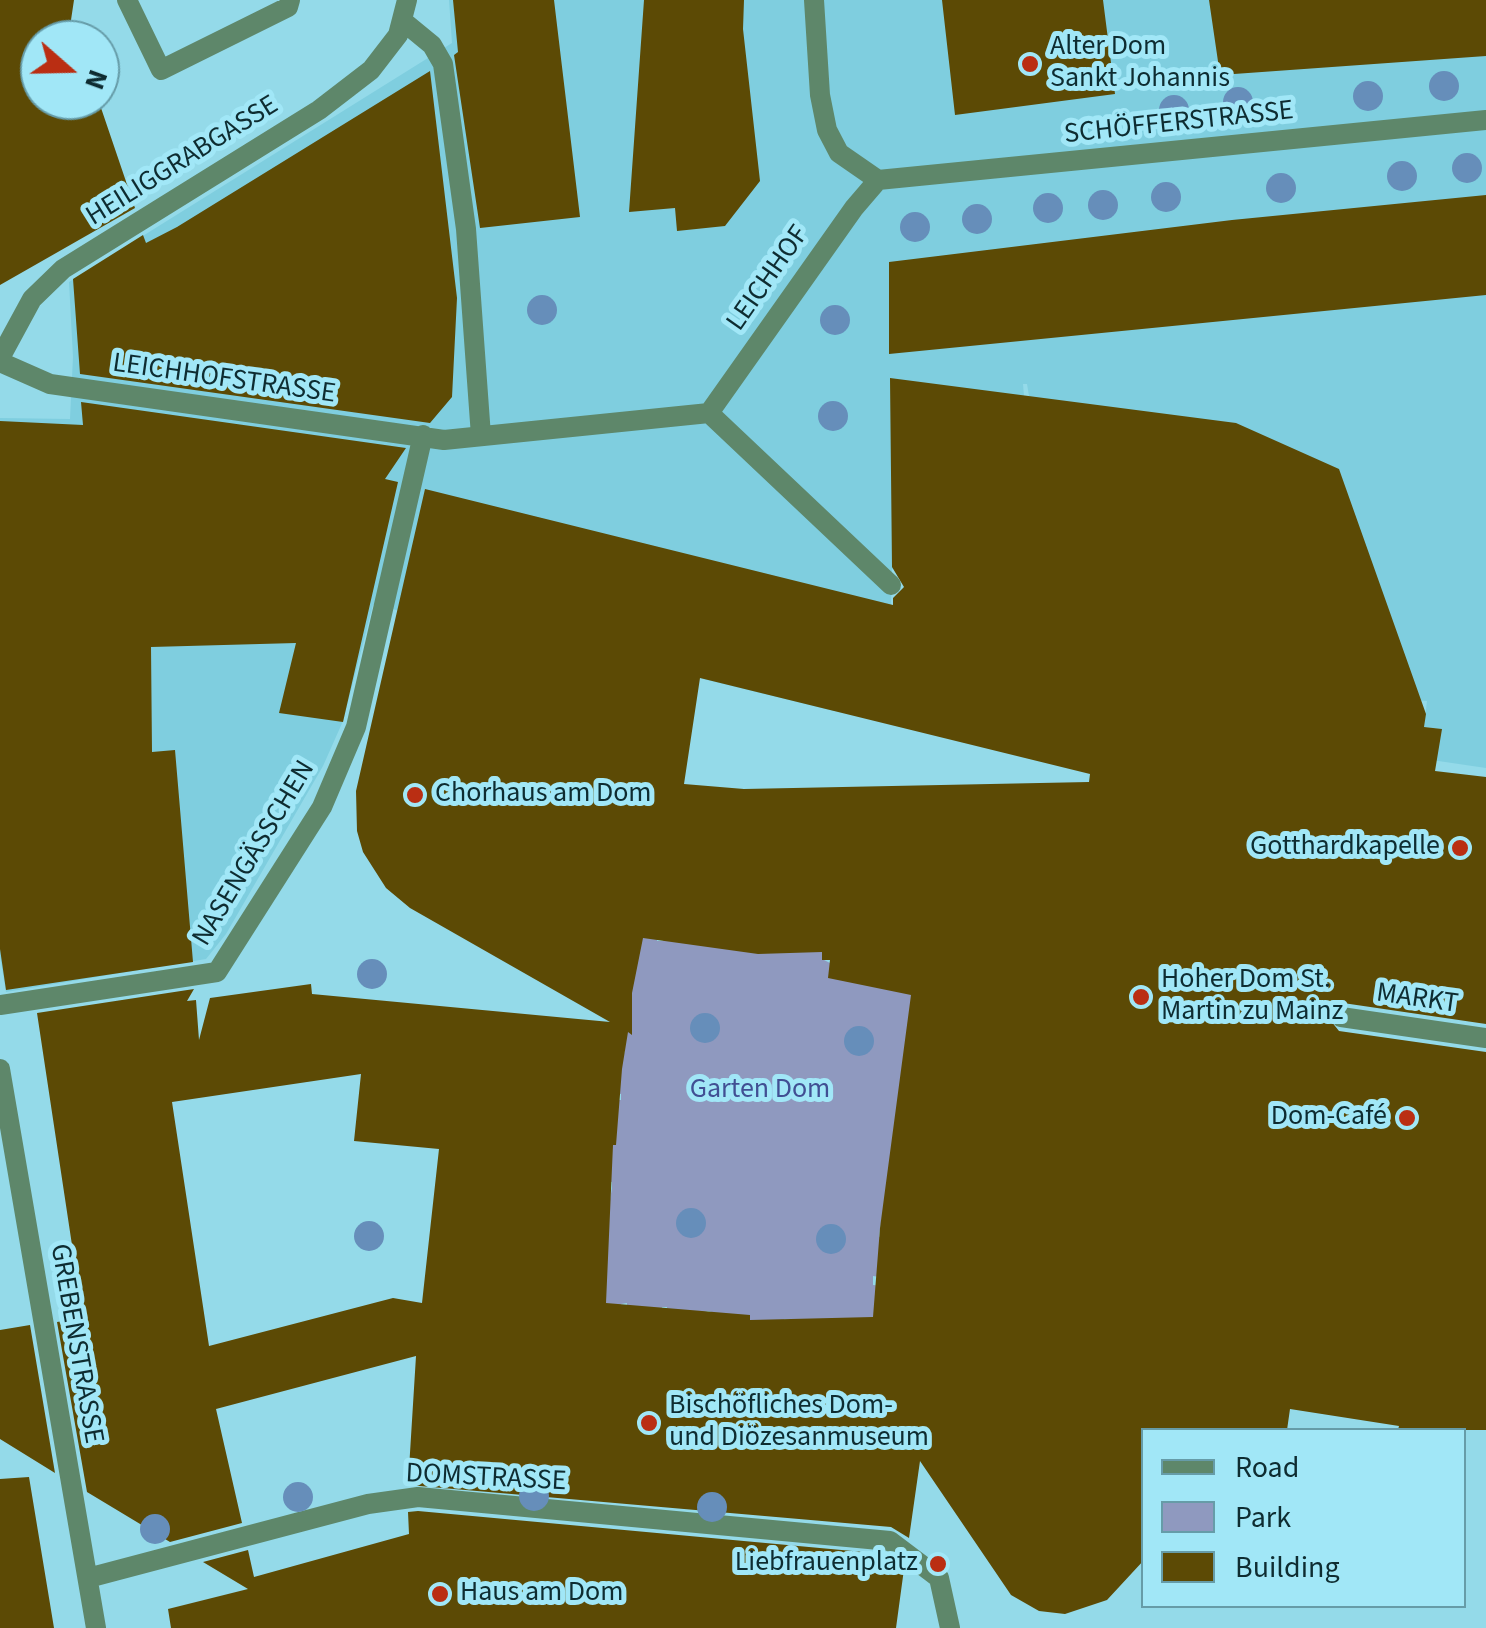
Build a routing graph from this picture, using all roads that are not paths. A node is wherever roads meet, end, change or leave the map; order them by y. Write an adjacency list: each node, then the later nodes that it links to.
1 (127, 0): 2 (street)
2 (290, 0)
3 (407, 0): 5 (street, HEILIGGRABGASSE)
4 (814, 0): 7 (street)
5 (404, 22): 8 (street, HEILIGGRABGASSE); 11 (street)
6 (1486, 120): 7 (street, SCHÖFFERSTRASSE)
7 (878, 180): 9 (street, LEICHHOF)
8 (0, 360): 10 (street, LEICHHOFSTRASSE)
9 (709, 413): 11 (street); 12 (street)
10 (423, 435): 11 (street, LEICHHOFSTRASSE); 13 (street, NASENGÄSSCHEN)
11 (482, 436)
12 (891, 586)
13 (0, 1005)
14 (1341, 1017): 15 (street, MARKT)
15 (1486, 1038)
16 (0, 1070): 17 (street, GREBENSTRASSE)
17 (88, 1578): 18 (street, GREBENSTRASSE); 19 (street, DOMSTRASSE)
18 (96, 1628)
19 (950, 1628)

